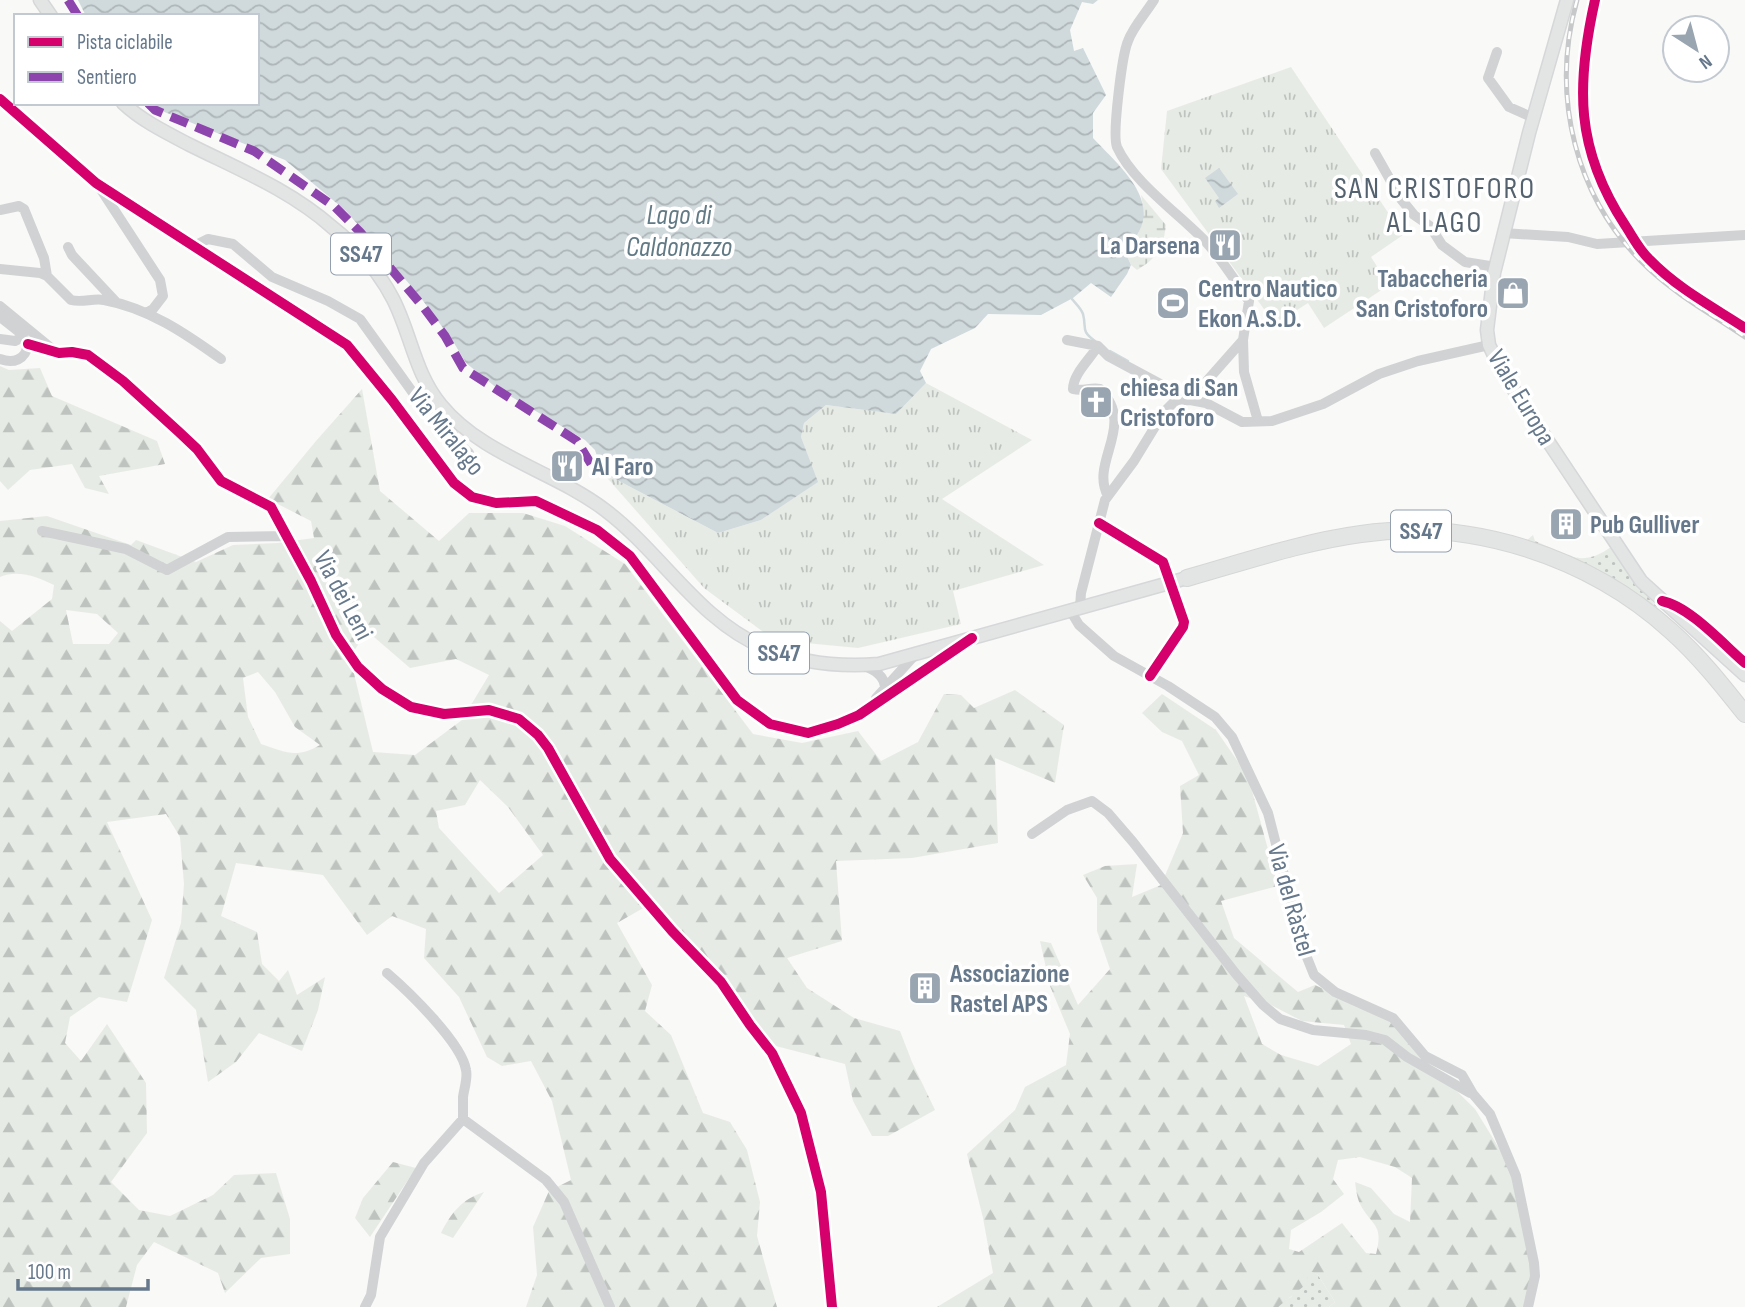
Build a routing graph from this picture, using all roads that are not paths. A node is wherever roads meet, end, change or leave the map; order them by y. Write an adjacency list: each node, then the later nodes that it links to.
1 (1154, 0): 25 (street)
2 (1567, 0): 6 (main road, Viale Europa)
3 (1497, 52): 6 (street)
4 (0, 99): 9 (street, Via Miralago)
5 (126, 105): 33 (main road, SS47)
6 (1534, 118): 11 (main road, Viale Europa)
7 (1375, 153): 16 (street)
8 (1598, 173): 13 (street)
9 (96, 183): 14 (street, Via Miralago); 21 (street)
10 (0, 211): 18 (street)
11 (1503, 233): 13 (street); 16 (main road, Viale Europa)
12 (1745, 235): 13 (street)
13 (1629, 241)
14 (194, 246): 33 (street); 47 (street, Via Miralago)
15 (68, 247): 19 (street)
16 (1496, 267): 27 (main road, Viale Europa)
17 (0, 269): 18 (street)
18 (47, 276): 19 (street)
19 (118, 304): 21 (street)
20 (0, 306): 29 (street)
21 (146, 313): 31 (street)
22 (0, 317): 26 (street)
23 (0, 340): 26 (street)
24 (1067, 340): 28 (street)
25 (1243, 340): 32 (street); 34 (street)
26 (26, 341): 29 (street, Via dei Leni); 30 (street)
27 (1489, 345): 34 (street); 44 (main road, Viale Europa)
28 (1098, 346): 32 (street); 35 (street)
29 (59, 353): 37 (street, Via dei Leni)
30 (0, 359)
31 (221, 359)
32 (1189, 400): 34 (street); 35 (street)
33 (443, 408): 42 (main road, SS47)
34 (1258, 422)
35 (1108, 496): 39 (street)
36 (42, 531): 37 (street)
37 (287, 536): 54 (street, Via dei Leni)
38 (1186, 578): 39 (main road, SS47); 46 (highway, SS47)
39 (1075, 608): 40 (main road, SS47); 50 (street, Via del Ràstel)
40 (972, 638): 41 (main road, SS47); 43 (street)
41 (916, 654): 42 (main road, SS47); 43 (street); 45 (street)
42 (862, 665): 45 (street)
43 (919, 675): 47 (street)
44 (1745, 675)
45 (885, 689): 47 (street)
46 (1745, 714)
47 (859, 715)
48 (1032, 834): 50 (street)
49 (387, 973): 51 (street)
50 (1473, 1094): 55 (street, Via del Ràstel)
51 (463, 1119): 52 (street); 53 (street)
52 (365, 1307)
53 (610, 1307)
54 (832, 1307)
55 (1528, 1307)

